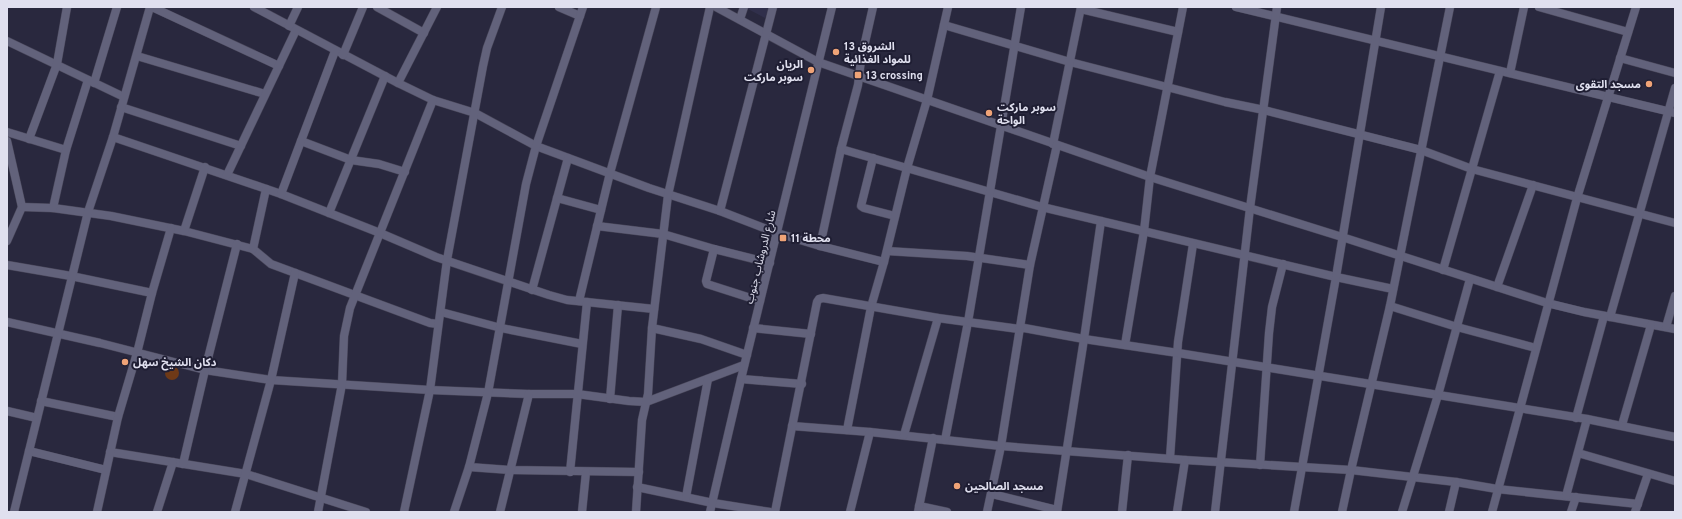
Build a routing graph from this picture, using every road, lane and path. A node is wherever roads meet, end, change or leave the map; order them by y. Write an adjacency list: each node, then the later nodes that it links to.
1 (68, 7): 50 (street)
2 (117, 7): 57 (street)
3 (151, 7): 45 (street); 51 (street)
4 (254, 7): 34 (street)
5 (298, 7): 34 (street)
6 (363, 7): 44 (street)
7 (377, 7): 39 (street)
8 (438, 7): 39 (street)
9 (502, 7): 69 (street)
10 (559, 7): 30 (street)
11 (583, 7): 30 (street)
12 (656, 7): 90 (street)
13 (710, 7): 97 (street)
14 (716, 7): 32 (street)
15 (744, 7): 32 (street)
16 (772, 7): 36 (street)
17 (832, 7): 48 (street, شارع الدروشاب جنوب)
18 (873, 7): 56 (street)
19 (948, 7): 33 (street)
20 (1021, 7): 42 (street)
21 (1183, 7): 37 (street)
22 (1236, 7): 31 (street)
23 (1277, 7): 31 (street)
24 (1381, 7): 40 (street)
25 (1450, 7): 46 (street)
26 (1524, 7): 53 (street)
27 (1540, 7): 38 (street)
28 (1636, 7): 38 (street)
29 (1081, 8): 37 (street); 49 (street)
30 (580, 16): 79 (street)
31 (1276, 16): 40 (street); 67 (street)
32 (740, 19): 36 (street)
33 (944, 25): 42 (street); 65 (street)
34 (289, 26): 35 (street)
35 (296, 30): 43 (street); 51 (street)
36 (765, 32): 48 (street); 105 (street)
37 (1178, 32): 59 (street)
38 (1628, 32): 47 (street)
39 (424, 33): 58 (street)
40 (1375, 40): 46 (street); 72 (street)
41 (7, 41): 50 (street)
42 (1014, 45): 49 (street); 70 (street)
43 (335, 51): 44 (street); 76 (street)
44 (343, 55): 55 (street)
45 (137, 56): 61 (street); 62 (street)
46 (1440, 56): 52 (street); 82 (street)
47 (1620, 58): 54 (street); 63 (street)
48 (818, 62): 56 (street); 117 (street, شارع الدروشاب جنوب)
49 (1070, 62): 59 (street); 77 (street)
50 (57, 64): 57 (street); 74 (street)
51 (279, 66): 61 (street)
52 (1500, 71): 53 (street); 88 (street)
53 (1510, 73): 63 (street)
54 (1675, 73)
55 (386, 76): 58 (street); 85 (street)
56 (860, 76): 65 (street); 80 (street)
57 (91, 82): 62 (street); 81 (street)
58 (398, 83): 64 (street)
59 (1168, 87): 67 (street); 92 (street)
60 (1675, 88): 68 (street)
61 (265, 94): 78 (street)
62 (124, 97): 66 (street)
63 (1608, 98): 68 (street); 99 (street)
64 (433, 100): 69 (street); 89 (street)
65 (927, 100): 70 (street); 87 (street)
66 (121, 107): 73 (street); 78 (street)
67 (1264, 110): 72 (street); 103 (street)
68 (1672, 112): 108 (street)
69 (475, 113): 79 (street); 130 (street)
70 (1002, 126): 77 (street); 95 (street)
71 (7, 132): 74 (street)
72 (1360, 134): 82 (street); 119 (street)
73 (113, 137): 86 (street); 106 (street)
74 (29, 140): 81 (street)
75 (7, 141): 100 (street)
76 (301, 141): 85 (street); 96 (street)
77 (1055, 144): 92 (street); 101 (street)
78 (241, 146): 91 (street)
79 (536, 146): 83 (street); 141 (street)
80 (841, 149): 84 (street); 123 (street)
81 (66, 150): 102 (street)
82 (1421, 150): 88 (street); 128 (street)
83 (568, 158): 90 (street); 98 (street)
84 (873, 158): 87 (street); 109 (street)
85 (351, 160): 89 (street); 107 (street)
86 (205, 168): 91 (street); 114 (street)
87 (907, 168): 95 (street); 109 (street)
88 (1472, 169): 93 (street); 136 (street)
89 (405, 172): 116 (street)
90 (610, 173): 97 (street); 104 (street)
91 (227, 175): 94 (street)
92 (1150, 177): 103 (street); 115 (street)
93 (1533, 185): 99 (street); 142 (street)
94 (266, 189): 96 (street); 124 (street)
95 (990, 192): 101 (street); 129 (street)
96 (281, 194): 107 (street)
97 (668, 195): 105 (street); 118 (street)
98 (557, 198): 104 (street); 144 (street)
99 (1577, 198): 108 (street); 150 (street)
100 (22, 207): 102 (street); 120 (street)
101 (1042, 207): 110 (street); 135 (street)
102 (53, 208): 106 (street)
103 (1250, 208): 119 (street); 127 (street)
104 (601, 210): 112 (street)
105 (720, 211): 117 (street)
106 (88, 212): 113 (street); 138 (street)
107 (329, 213): 116 (street)
108 (1640, 213): 111 (street); 156 (street)
109 (895, 216): 126 (street)
110 (1101, 221): 115 (street); 171 (street)
111 (1675, 223)
112 (597, 226): 118 (street); 149 (street)
113 (171, 228): 114 (street); 145 (street)
114 (184, 231): 121 (street)
115 (1144, 232): 122 (street); 173 (street)
116 (380, 233): 130 (street); 146 (street)
117 (777, 233): 123 (street); 132 (street, شارع الدروشاب جنوب)
118 (663, 234): 125 (street); 154 (street)
119 (1342, 237): 128 (street); 139 (street)
120 (7, 241)
121 (237, 244): 124 (street); 181 (street)
122 (1193, 244): 127 (street); 176 (street)
123 (820, 246): 131 (street)
124 (253, 249): 137 (street)
125 (714, 249): 132 (street); 148 (street)
126 (887, 251): 129 (street); 131 (street)
127 (1244, 255): 133 (street); 178 (street)
128 (1400, 256): 136 (street); 143 (street)
129 (978, 257): 135 (street); 159 (street)
130 (447, 260): 141 (street); 155 (street)
131 (884, 262): 153 (street)
132 (770, 263): 148 (street, شارع الدروشاب جنوب)
133 (1283, 264): 139 (street); 180 (street)
134 (7, 265): 138 (street)
135 (1030, 265): 167 (street)
136 (1443, 270): 140 (street)
137 (295, 273): 146 (street); 185 (street)
138 (72, 276): 145 (street); 169 (street)
139 (1336, 277): 143 (street); 182 (street)
140 (1470, 279): 142 (street); 162 (street)
141 (510, 282): 144 (street); 164 (street)
142 (1497, 287): 150 (street)
143 (1393, 289): 152 (street)
144 (532, 290): 149 (street)
145 (152, 293): 175 (street)
146 (356, 296): 160 (street); 186 (street)
147 (1675, 296): 163 (street)
148 (760, 301): 166 (street, شارع الدروشاب جنوب)
149 (583, 302): 151 (street); 172 (street)
150 (1547, 303): 156 (street); 174 (street)
151 (618, 305): 154 (street); 194 (street)
152 (1390, 306): 162 (street); 188 (street)
153 (871, 307): 157 (street); 170 (street); 205 (street)
154 (654, 309): 165 (street)
155 (441, 312): 160 (street); 164 (street)
156 (1607, 316): 161 (street); 201 (street)
157 (938, 318): 159 (street); 207 (street)
158 (7, 322): 169 (street)
159 (968, 322): 167 (street); 210 (street)
160 (438, 324): 189 (street)
161 (1651, 324): 163 (street); 203 (street)
162 (1457, 327): 174 (street); 193 (street)
163 (1666, 327): 168 (street)
164 (501, 328): 172 (street); 190 (street)
165 (652, 328): 177 (street); 196 (street)
166 (753, 328): 170 (street); 177 (street, شارع الدروشاب جنوب)
167 (1019, 329): 171 (street); 211 (street)
168 (1675, 329)
169 (59, 334): 175 (street); 195 (street)
170 (811, 334): 187 (street)
171 (1084, 339): 173 (street); 212 (street)
172 (582, 344): 192 (street)
173 (1125, 345): 176 (street)
174 (1536, 348): 197 (street)
175 (137, 353): 181 (street); 199 (street)
176 (1178, 353): 178 (street); 217 (street)
177 (747, 355): 179 (street, شارع الدروشاب جنوب)
178 (1232, 362): 180 (street); 220 (street)
179 (744, 365): 183 (street); 184 (street, شارع الدروشاب جنوب)
180 (1266, 367): 182 (street); 222 (street)
181 (205, 370): 185 (street); 221 (street)
182 (1317, 376): 188 (street); 224 (street)
183 (708, 379): 196 (street); 242 (street)
184 (741, 379): 187 (street); 243 (street, شارع الدروشاب جنوب)
185 (271, 380): 186 (street); 231 (street)
186 (342, 384): 189 (street); 241 (street)
187 (802, 384): 204 (street)
188 (1371, 384): 193 (street); 227 (street)
189 (430, 390): 190 (street); 253 (street)
190 (488, 392): 191 (street); 223 (street)
191 (529, 394): 192 (street); 226 (street)
192 (577, 394): 194 (street); 228 (street)
193 (1438, 395): 197 (street); 233 (street)
194 (610, 399): 196 (street)
195 (41, 401): 199 (street); 200 (street)
196 (646, 402): 230 (street)
197 (1519, 409): 201 (street); 237 (street)
198 (7, 411): 200 (street)
199 (118, 417): 214 (street)
200 (37, 418): 213 (street)
201 (1576, 418): 202 (street)
202 (1587, 419): 203 (street); 215 (street)
203 (1622, 425): 208 (street)
204 (792, 426): 205 (street); 260 (street)
205 (847, 430): 206 (street)
206 (870, 432): 207 (street); 261 (street)
207 (904, 435): 209 (street)
208 (1675, 437)
209 (933, 438): 210 (street); 245 (street)
210 (945, 440): 211 (street)
211 (1001, 446): 212 (street); 238 (street)
212 (1066, 451): 216 (street); 246 (street)
213 (29, 452): 225 (street); 247 (street)
214 (110, 452): 219 (street); 225 (street)
215 (1578, 453): 232 (street); 239 (street)
216 (1128, 455): 217 (street); 264 (street)
217 (1170, 458): 218 (street)
218 (1184, 460): 220 (street); 265 (street)
219 (173, 462): 221 (street); 249 (street)
220 (1220, 462): 222 (street); 266 (street)
221 (183, 464): 231 (street)
222 (1260, 464): 224 (street)
223 (469, 467): 226 (street); 254 (street)
224 (1301, 467): 227 (street); 267 (street)
225 (106, 470): 248 (street)
226 (511, 470): 228 (street); 255 (street)
227 (1351, 470): 233 (street); 268 (street)
228 (570, 472): 229 (street)
229 (586, 472): 230 (street); 256 (street)
230 (639, 472): 236 (street)
231 (246, 474): 241 (street); 250 (street)
232 (1648, 474): 234 (street); 244 (street)
233 (1413, 477): 235 (street); 269 (street)
234 (1675, 481)
235 (1456, 482): 237 (street); 270 (street)
236 (637, 487): 242 (street); 257 (street)
237 (1497, 489): 239 (street); 271 (street)
238 (992, 494): 246 (street); 263 (street)
239 (1566, 496): 240 (street)
240 (1576, 496): 244 (street); 272 (street)
241 (321, 497): 251 (street); 252 (street)
242 (686, 497): 243 (street)
243 (713, 502): 258 (street, شارع الدروشاب جنوب); 259 (street)
244 (1637, 508)
245 (918, 509): 262 (street)
246 (1057, 511)
247 (14, 512)
248 (96, 512)
249 (157, 512)
250 (235, 512)
251 (318, 512)
252 (366, 512)
253 (404, 512)
254 (454, 512)
255 (500, 512)
256 (582, 512)
257 (636, 512)
258 (710, 512)
259 (770, 512)
260 (775, 512)
261 (850, 512)
262 (947, 512)
263 (987, 512)
264 (1122, 512)
265 (1177, 512)
266 (1215, 512)
267 (1294, 512)
268 (1342, 512)
269 (1402, 512)
270 (1449, 512)
271 (1492, 512)
272 (1571, 512)

